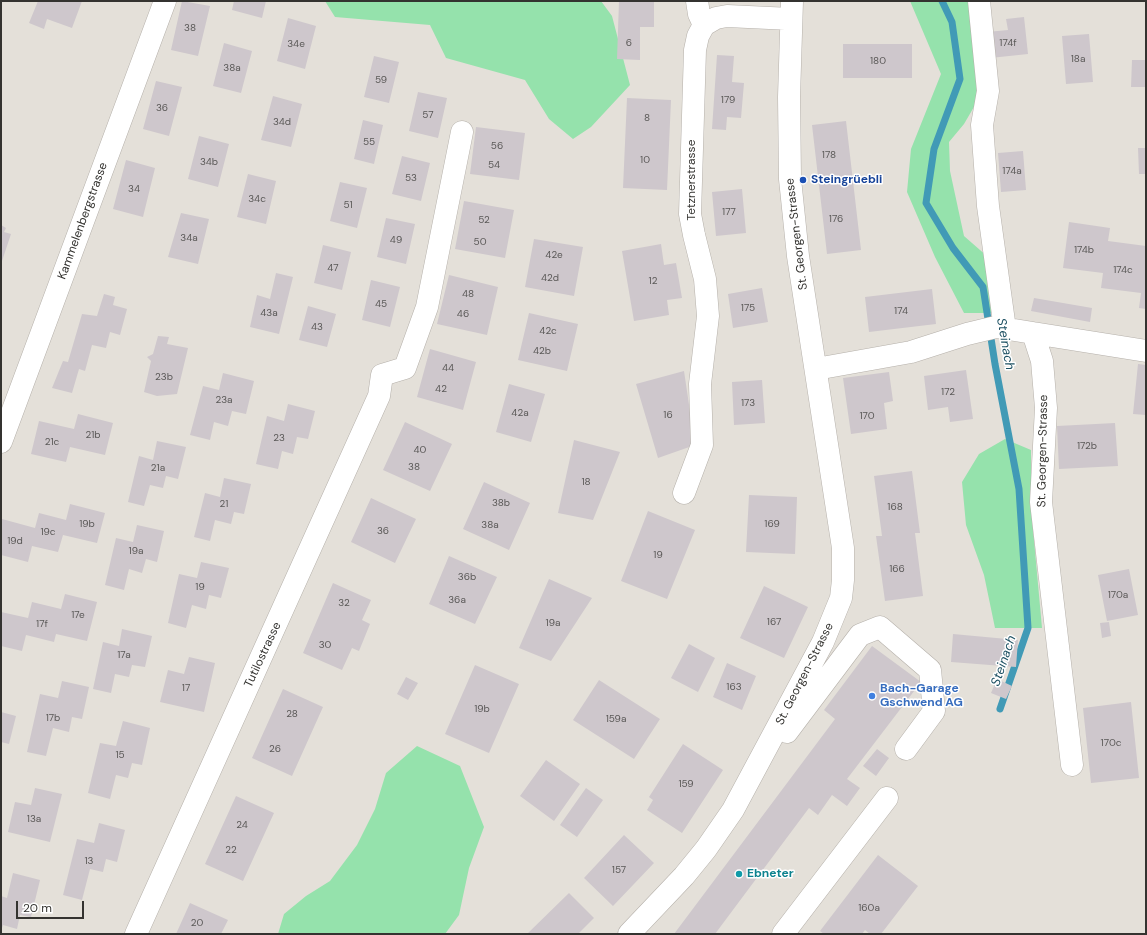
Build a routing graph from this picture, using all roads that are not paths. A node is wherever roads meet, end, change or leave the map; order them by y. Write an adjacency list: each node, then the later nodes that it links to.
1 (165, 1): 11 (street, Kammelenbergstrasse)
2 (697, 1): 5 (street)
3 (979, 1): 7 (street)
4 (792, 10): 5 (street); 10 (street, St. Georgen-Strasse)
5 (704, 25): 12 (street, Tetznerstrasse)
6 (462, 132): 17 (street, Tutilostrasse)
7 (1001, 328): 8 (street); 10 (street)
8 (1033, 333): 9 (street); 15 (street, St. Georgen-Strasse)
9 (1146, 350)
10 (816, 369): 13 (street, St. Georgen-Strasse)
11 (1, 442)
12 (684, 493)
13 (777, 727): 14 (street); 18 (street, St. Georgen-Strasse)
14 (906, 749)
15 (1072, 765)
16 (887, 798): 19 (street)
17 (136, 934)
18 (630, 934)
19 (783, 934)

